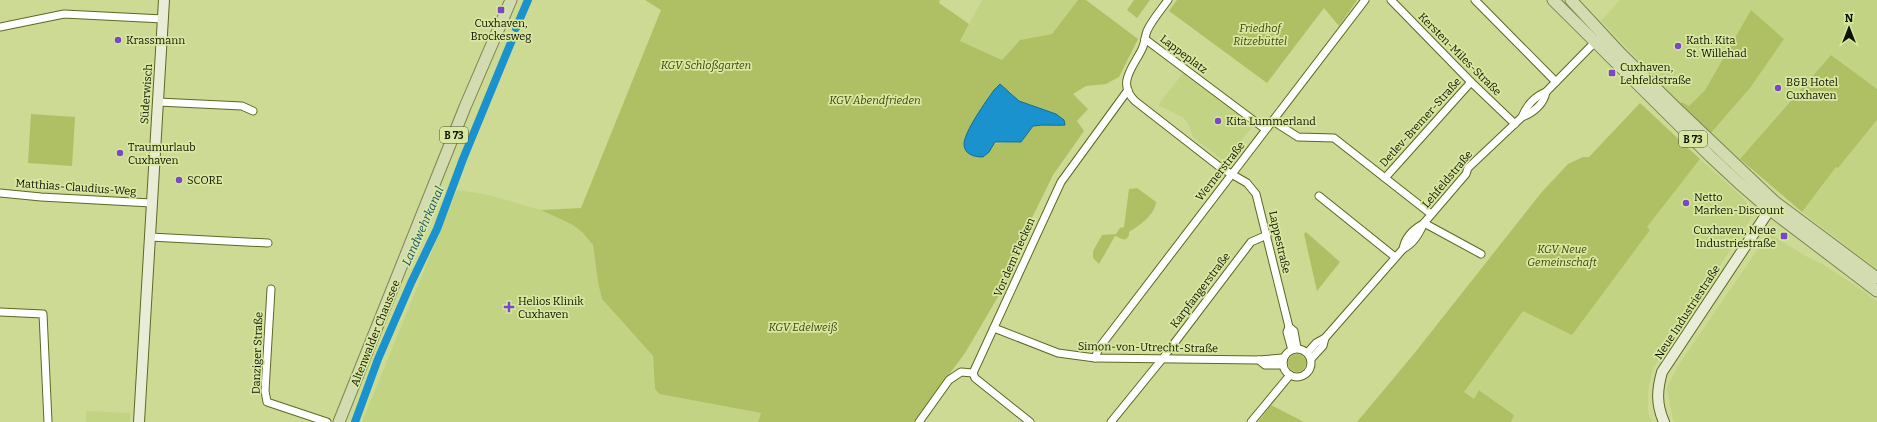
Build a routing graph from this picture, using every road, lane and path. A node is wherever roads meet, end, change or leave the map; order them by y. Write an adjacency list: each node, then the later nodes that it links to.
1 (164, 0): 9 (street, Süderwisch)
2 (512, 0): 49 (main road, Altenwalder Chaussee / B 73)
3 (1168, 0): 11 (street)
4 (1365, 0): 18 (street, Wernerstraße)
5 (1391, 0): 13 (street, Kersten-Miles-Straße)
6 (1475, 0): 14 (street)
7 (1553, 0): 12 (main road, B 73)
8 (1571, 0): 12 (main road, B 73)
9 (163, 19): 10 (street); 16 (street, Süderwisch)
10 (0, 27)
11 (1145, 38): 15 (street, Lappeplatz); 20 (street, Lappeplatz)
12 (1599, 38): 14 (street, Lehfeldstraße); 26 (main road, B 73)
13 (1471, 82): 19 (street, Kersten-Miles-Straße); 22 (street, Detlev-Bremer-Straße)
14 (1556, 82): 19 (street, Lehfeldstraße)
15 (1128, 90): 21 (street); 38 (street, Vor dem Flecken)
16 (158, 102): 17 (street); 25 (street, Süderwisch)
17 (254, 111)
18 (1273, 121): 20 (street, Wernerstraße); 22 (street)
19 (1515, 124): 27 (street, Lehfeldstraße)
20 (1265, 129): 21 (street, Wernerstraße)
21 (1231, 174): 29 (street, Lappestraße); 41 (street, Wernerstraße)
22 (1385, 178): 27 (street)
23 (0, 193): 25 (street, Matthias-Claudius-Weg)
24 (1319, 196): 33 (street)
25 (151, 203): 30 (street, Süderwisch)
26 (1772, 205): 34 (main road, B 73); 36 (main road, B 73); 54 (street, Neue Industriestraße)
27 (1431, 214): 28 (street, Lehfeldstraße)
28 (1424, 224): 32 (street, Lehfeldstraße); 33 (street, Lehfeldstraße)
29 (1267, 235): 39 (street, Lappestraße); 42 (street, Karpfangerstraße)
30 (150, 237): 31 (street); 47 (street, Süderwisch)
31 (268, 243)
32 (1481, 254)
33 (1395, 257): 40 (street, Lehfeldstraße)
34 (1877, 278)
35 (271, 289): 48 (street, Danziger Straße)
36 (1877, 291)
37 (0, 312): 46 (street)
38 (994, 328): 41 (street, Simon-von-Utrecht-Straße); 44 (street, Vor dem Flecken)
39 (1294, 349): 40 (street); 43 (street)
40 (1309, 356): 45 (street)
41 (1095, 358): 42 (street, Simon-von-Utrecht-Straße)
42 (1163, 358): 43 (street, Simon-von-Utrecht-Straße); 52 (street, Karpfangerstraße)
43 (1283, 362): 45 (street)
44 (973, 373): 50 (street); 51 (street)
45 (1290, 375): 53 (street)
46 (48, 422)
47 (139, 422)
48 (326, 422)
49 (339, 422)
50 (919, 422)
51 (1030, 422)
52 (1111, 422)
53 (1251, 422)
54 (1664, 422)

